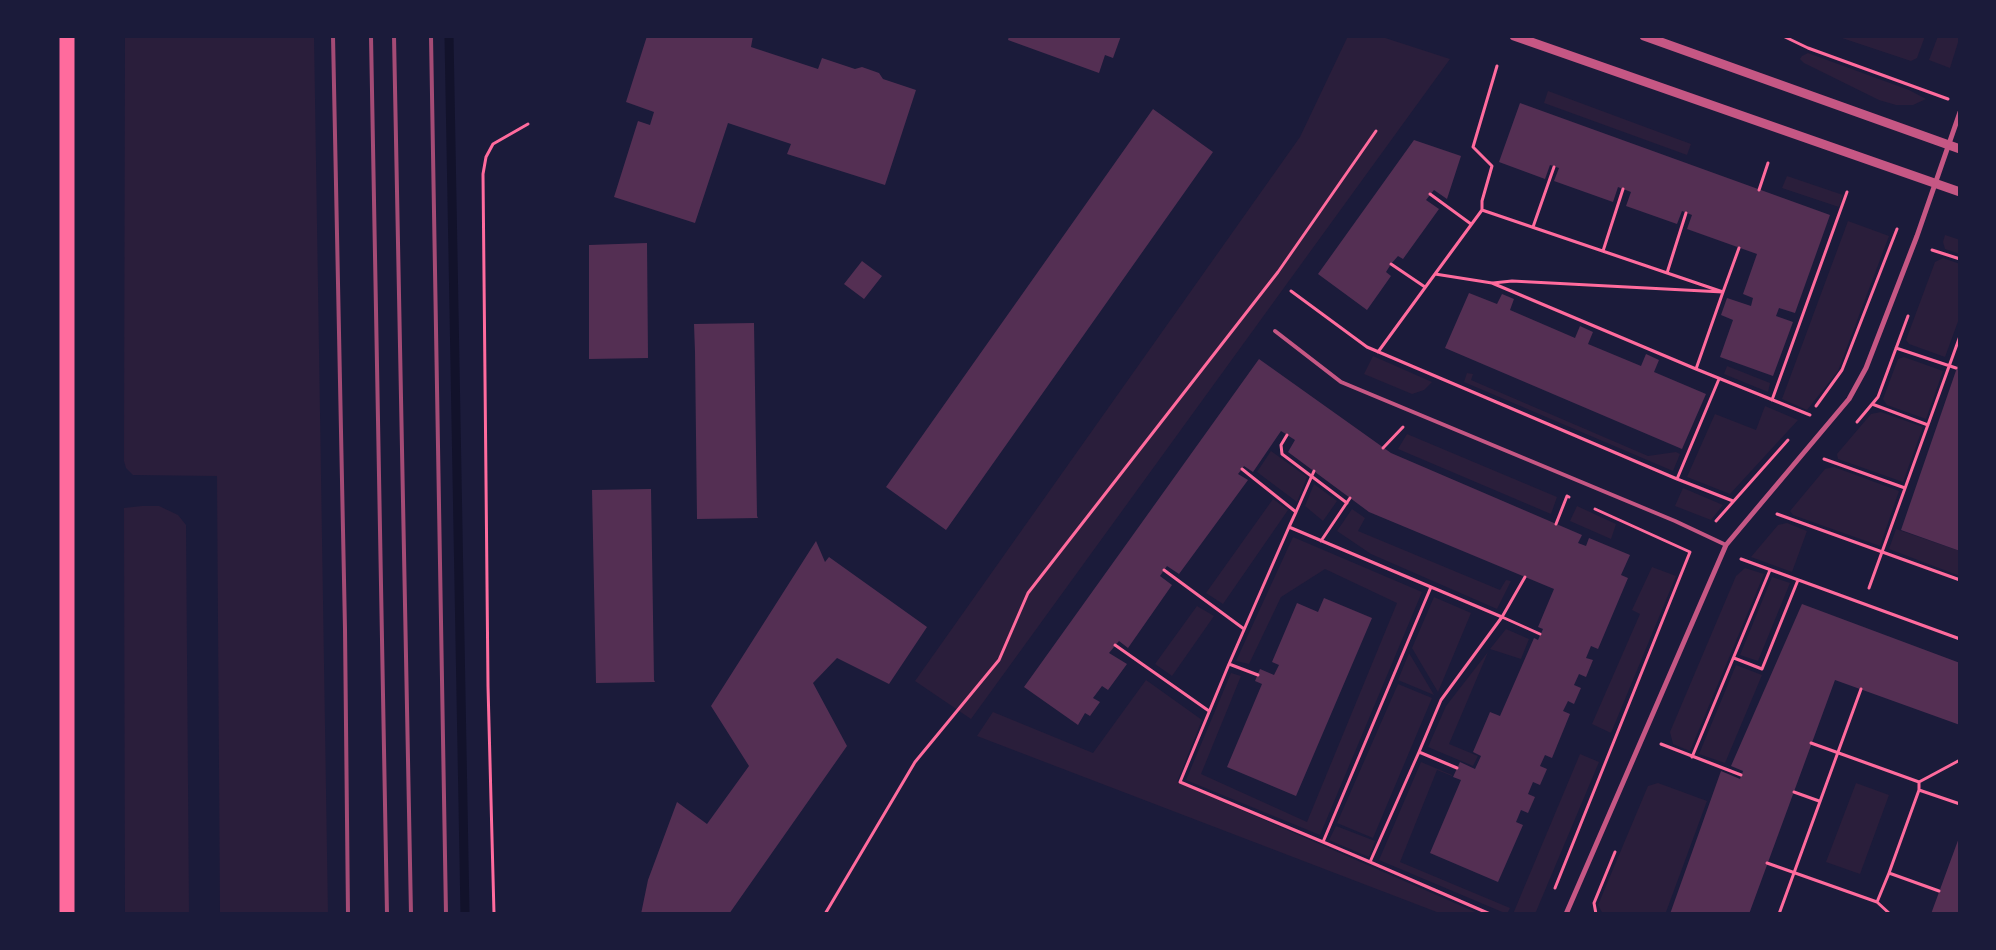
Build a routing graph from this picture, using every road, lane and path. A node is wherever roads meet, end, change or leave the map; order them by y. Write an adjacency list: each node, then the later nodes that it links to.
1 (67, 36): 125 (highway)
2 (1514, 36): 14 (street)
3 (1644, 36): 10 (street)
4 (1783, 36): 6 (path)
5 (1497, 66): 20 (path)
6 (1938, 95)
7 (1960, 112): 10 (street)
8 (528, 124): 126 (path)
9 (1376, 131): 127 (path)
10 (1948, 145): 11 (street); 14 (street)
11 (1960, 149)
12 (1768, 163): 16 (path)
13 (1554, 167): 23 (path)
14 (1935, 183): 18 (street); 78 (street)
15 (1624, 189): 28 (path)
16 (1759, 190)
17 (1847, 192): 47 (path)
18 (1960, 192)
19 (1430, 194): 22 (path)
20 (1482, 210): 22 (path); 23 (path)
21 (1686, 213): 32 (path)
22 (1471, 224): 33 (path)
23 (1533, 227): 28 (path)
24 (1897, 230): 49 (path)
25 (1935, 243): 27 (path)
26 (1739, 248): 37 (path)
27 (1932, 250): 29 (path); 30 (path)
28 (1603, 251): 32 (path)
29 (1929, 259)
30 (1960, 259)
31 (1391, 264): 35 (path)
32 (1667, 273): 37 (path)
33 (1435, 274): 34 (path); 35 (path)
34 (1492, 283): 37 (path); 45 (path)
35 (1425, 287): 42 (path)
36 (1291, 291): 42 (path)
37 (1724, 292): 45 (path)
38 (1909, 312): 41 (path)
39 (1275, 331): 76 (lane)
40 (1960, 336): 43 (path)
41 (1896, 348): 43 (path); 48 (path)
42 (1378, 352): 63 (path)
43 (1949, 366): 44 (path); 52 (path)
44 (1956, 368)
45 (1696, 370): 46 (path)
46 (1720, 379): 47 (path); 63 (path)
47 (1772, 400): 49 (path)
48 (1872, 404): 51 (path); 52 (path)
49 (1810, 415): 50 (path)
50 (1804, 422)
51 (1854, 424)
52 (1928, 425): 64 (path)
53 (1402, 427): 56 (path)
54 (1287, 435): 62 (path)
55 (1791, 436): 67 (path)
56 (1383, 448)
57 (1830, 452): 58 (path)
58 (1824, 459): 59 (path); 64 (path)
59 (1818, 466)
60 (1242, 469): 71 (path)
61 (1314, 471): 62 (path)
62 (1312, 475): 68 (path); 71 (path)
63 (1677, 479): 67 (path)
64 (1905, 488): 81 (path)
65 (1350, 498): 68 (path)
66 (1576, 500): 74 (path)
67 (1733, 500): 76 (path)
68 (1347, 502): 77 (path)
69 (1783, 507): 72 (path)
70 (1593, 508): 79 (path)
71 (1296, 512): 75 (path)
72 (1778, 514): 73 (path); 81 (path)
73 (1771, 521)
74 (1556, 524)
75 (1289, 527): 77 (path); 92 (path)
76 (1704, 534): 78 (lane); 79 (path)
77 (1321, 541): 89 (path)
78 (1726, 545): 129 (street)
79 (1690, 552): 123 (path)
80 (1747, 552): 82 (path)
81 (1882, 552): 88 (path); 90 (path)
82 (1741, 559): 83 (path); 85 (path)
83 (1736, 566)
84 (1164, 570): 92 (path)
85 (1770, 570): 87 (path); 96 (path)
86 (1525, 577): 91 (path)
87 (1798, 580): 94 (path); 96 (path)
88 (1960, 580)
89 (1431, 587): 91 (path); 116 (path)
90 (1869, 588)
91 (1502, 617): 93 (path); 105 (path)
92 (1244, 628): 97 (path)
93 (1540, 634)
94 (1960, 639)
95 (1115, 645): 100 (path)
96 (1734, 658): 107 (path)
97 (1229, 664): 98 (path); 100 (path)
98 (1258, 675)
99 (1861, 689): 106 (path)
100 (1209, 711): 116 (path)
101 (1664, 736): 102 (path)
102 (1660, 744): 104 (path); 107 (path)
103 (1811, 744): 106 (path)
104 (1658, 751)
105 (1419, 752): 109 (path); 118 (path)
106 (1837, 754): 111 (path); 114 (path)
107 (1692, 756): 110 (path)
108 (1960, 760): 111 (path)
109 (1457, 768)
110 (1741, 775)
111 (1919, 782): 112 (path)
112 (1918, 790): 115 (path); 120 (path)
113 (1794, 792): 114 (path)
114 (1820, 801): 121 (path)
115 (1960, 804)
116 (1323, 842): 118 (path)
117 (1617, 847): 130 (path)
118 (1370, 862): 128 (path)
119 (1767, 864): 121 (path)
120 (1889, 873): 122 (path); 124 (path)
121 (1794, 874): 124 (path); 131 (path)
122 (1939, 890)
123 (1552, 895)
124 (1877, 902): 132 (path)
125 (67, 914)
126 (494, 914)
127 (825, 914)
128 (1490, 914)
129 (1566, 914)
130 (1596, 914)
131 (1779, 914)
132 (1890, 914)

